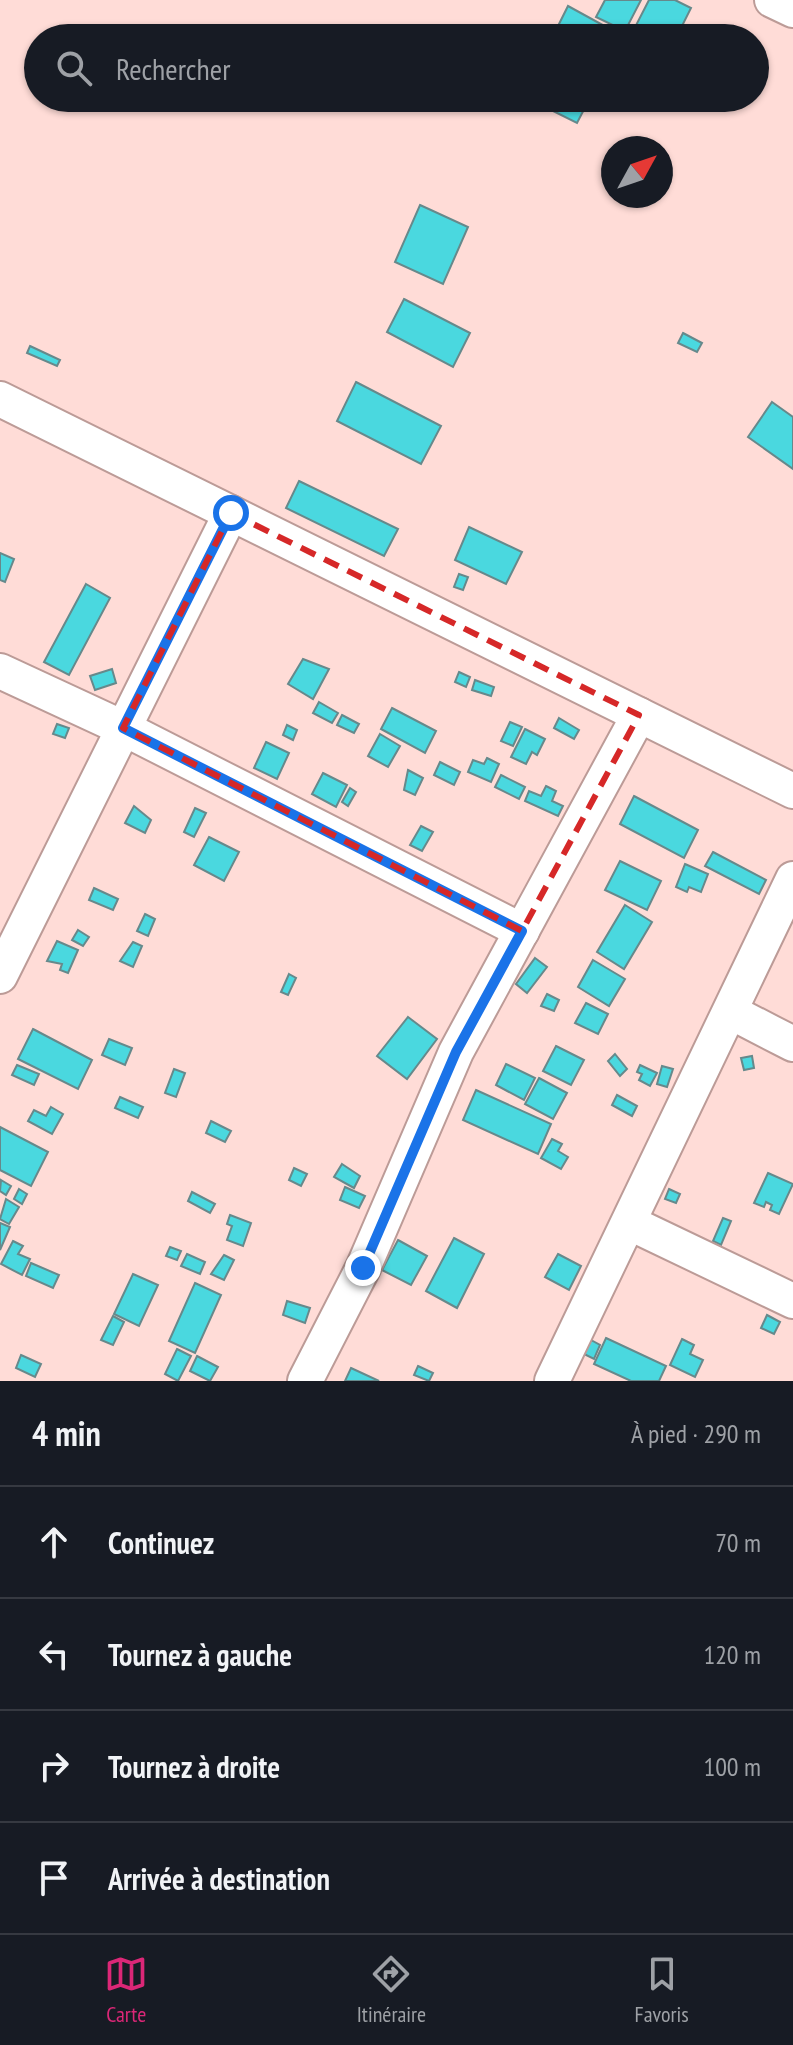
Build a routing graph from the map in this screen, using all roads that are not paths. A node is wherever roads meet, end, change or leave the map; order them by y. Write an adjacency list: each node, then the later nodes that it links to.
1 (772, 0): 2 (street)
2 (793, 10)
3 (0, 399): 4 (street)
4 (231, 513): 6 (street); 7 (street)
5 (0, 671): 7 (street)
6 (639, 715): 8 (street); 11 (street)
7 (123, 728): 10 (street); 11 (street)
8 (793, 791)
9 (793, 879): 13 (street)
10 (12, 920): 12 (street)
11 (522, 931): 17 (street)
12 (0, 976)
13 (731, 1012): 14 (street); 15 (street)
14 (793, 1044)
15 (630, 1223): 16 (street); 18 (street)
16 (793, 1301)
17 (305, 1381)
18 (552, 1381)

